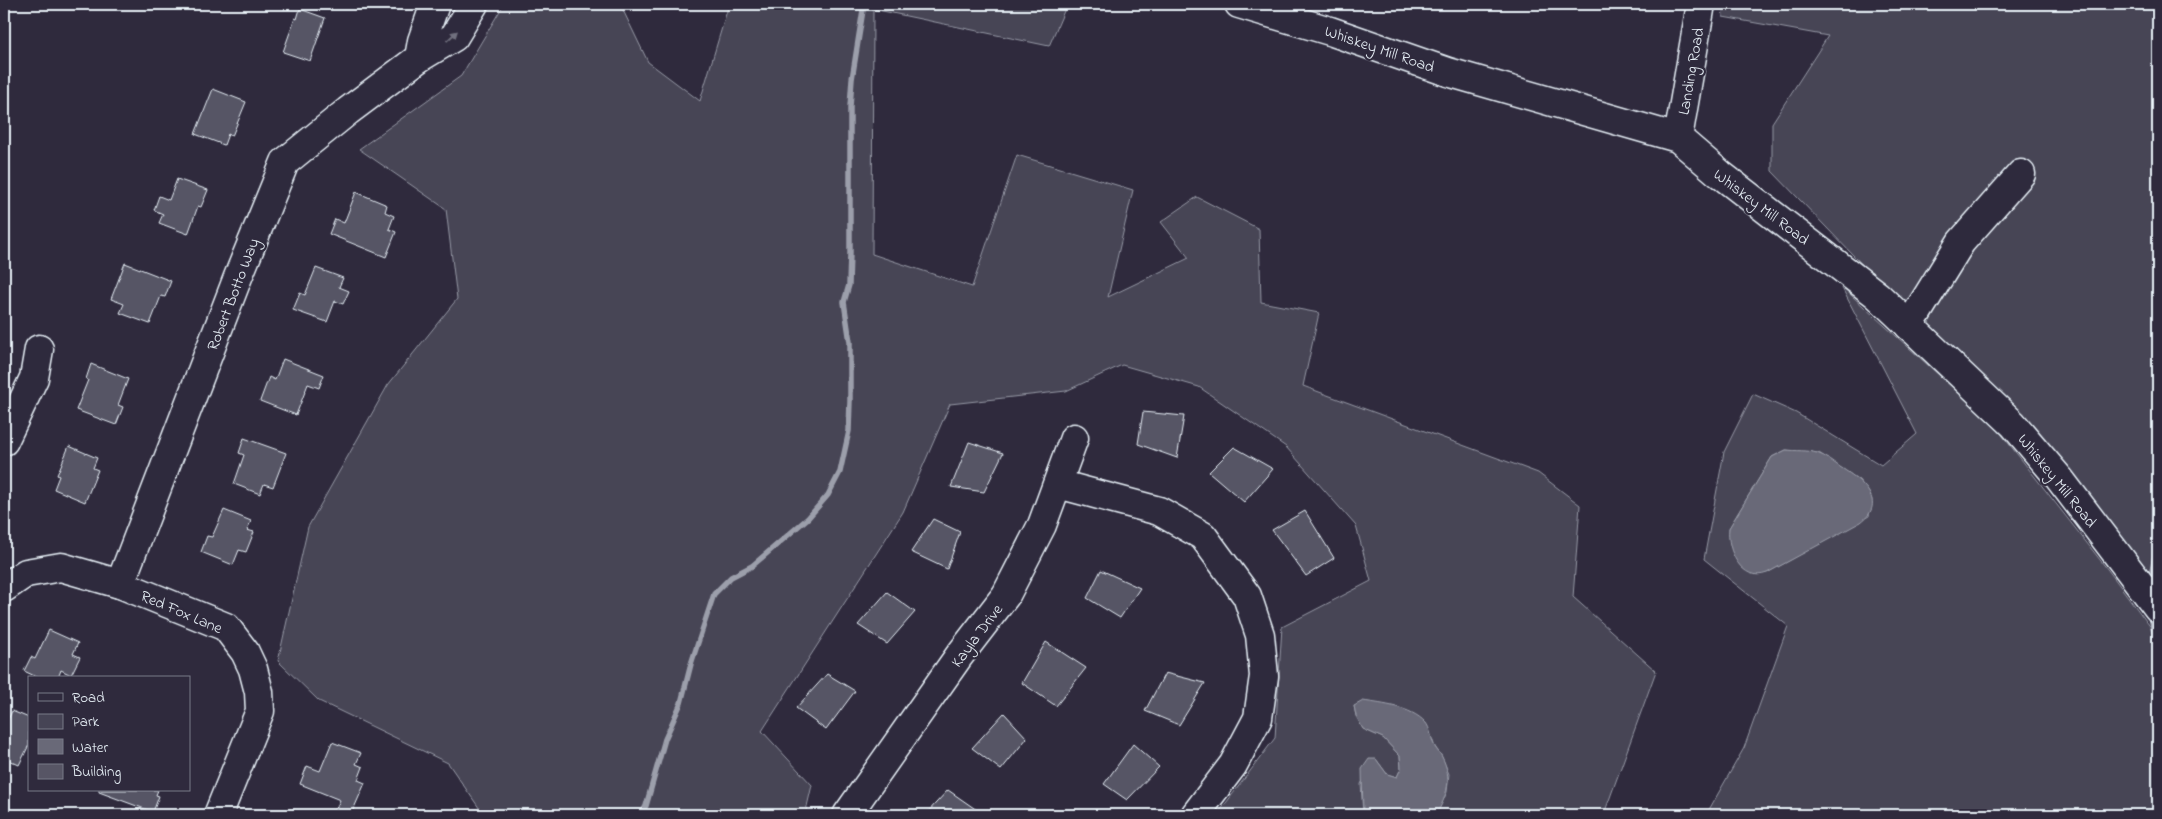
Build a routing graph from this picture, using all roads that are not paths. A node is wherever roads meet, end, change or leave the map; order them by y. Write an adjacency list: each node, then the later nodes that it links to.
1 (435, 4): 5 (street)
2 (474, 4): 5 (street, Robert Botto Way, one-way to 2)
3 (1239, 4): 6 (street, Whiskey Mill Road)
4 (1701, 4): 6 (street, Landing Road)
5 (419, 58): 13 (street, Robert Botto Way)
6 (1678, 138): 8 (street, Whiskey Mill Road)
7 (2021, 174): 8 (street)
8 (1909, 326): 15 (street, Whiskey Mill Road)
9 (38, 349): 11 (street)
10 (1074, 438): 12 (street, Kayla Drive)
11 (4, 441)
12 (1058, 484): 17 (street, Kayla Drive); 18 (street)
13 (120, 584): 14 (street, Red Fox Lane); 16 (street, Red Fox Lane)
14 (4, 588)
15 (2158, 608)
16 (218, 815)
17 (847, 815)
18 (1196, 815)

